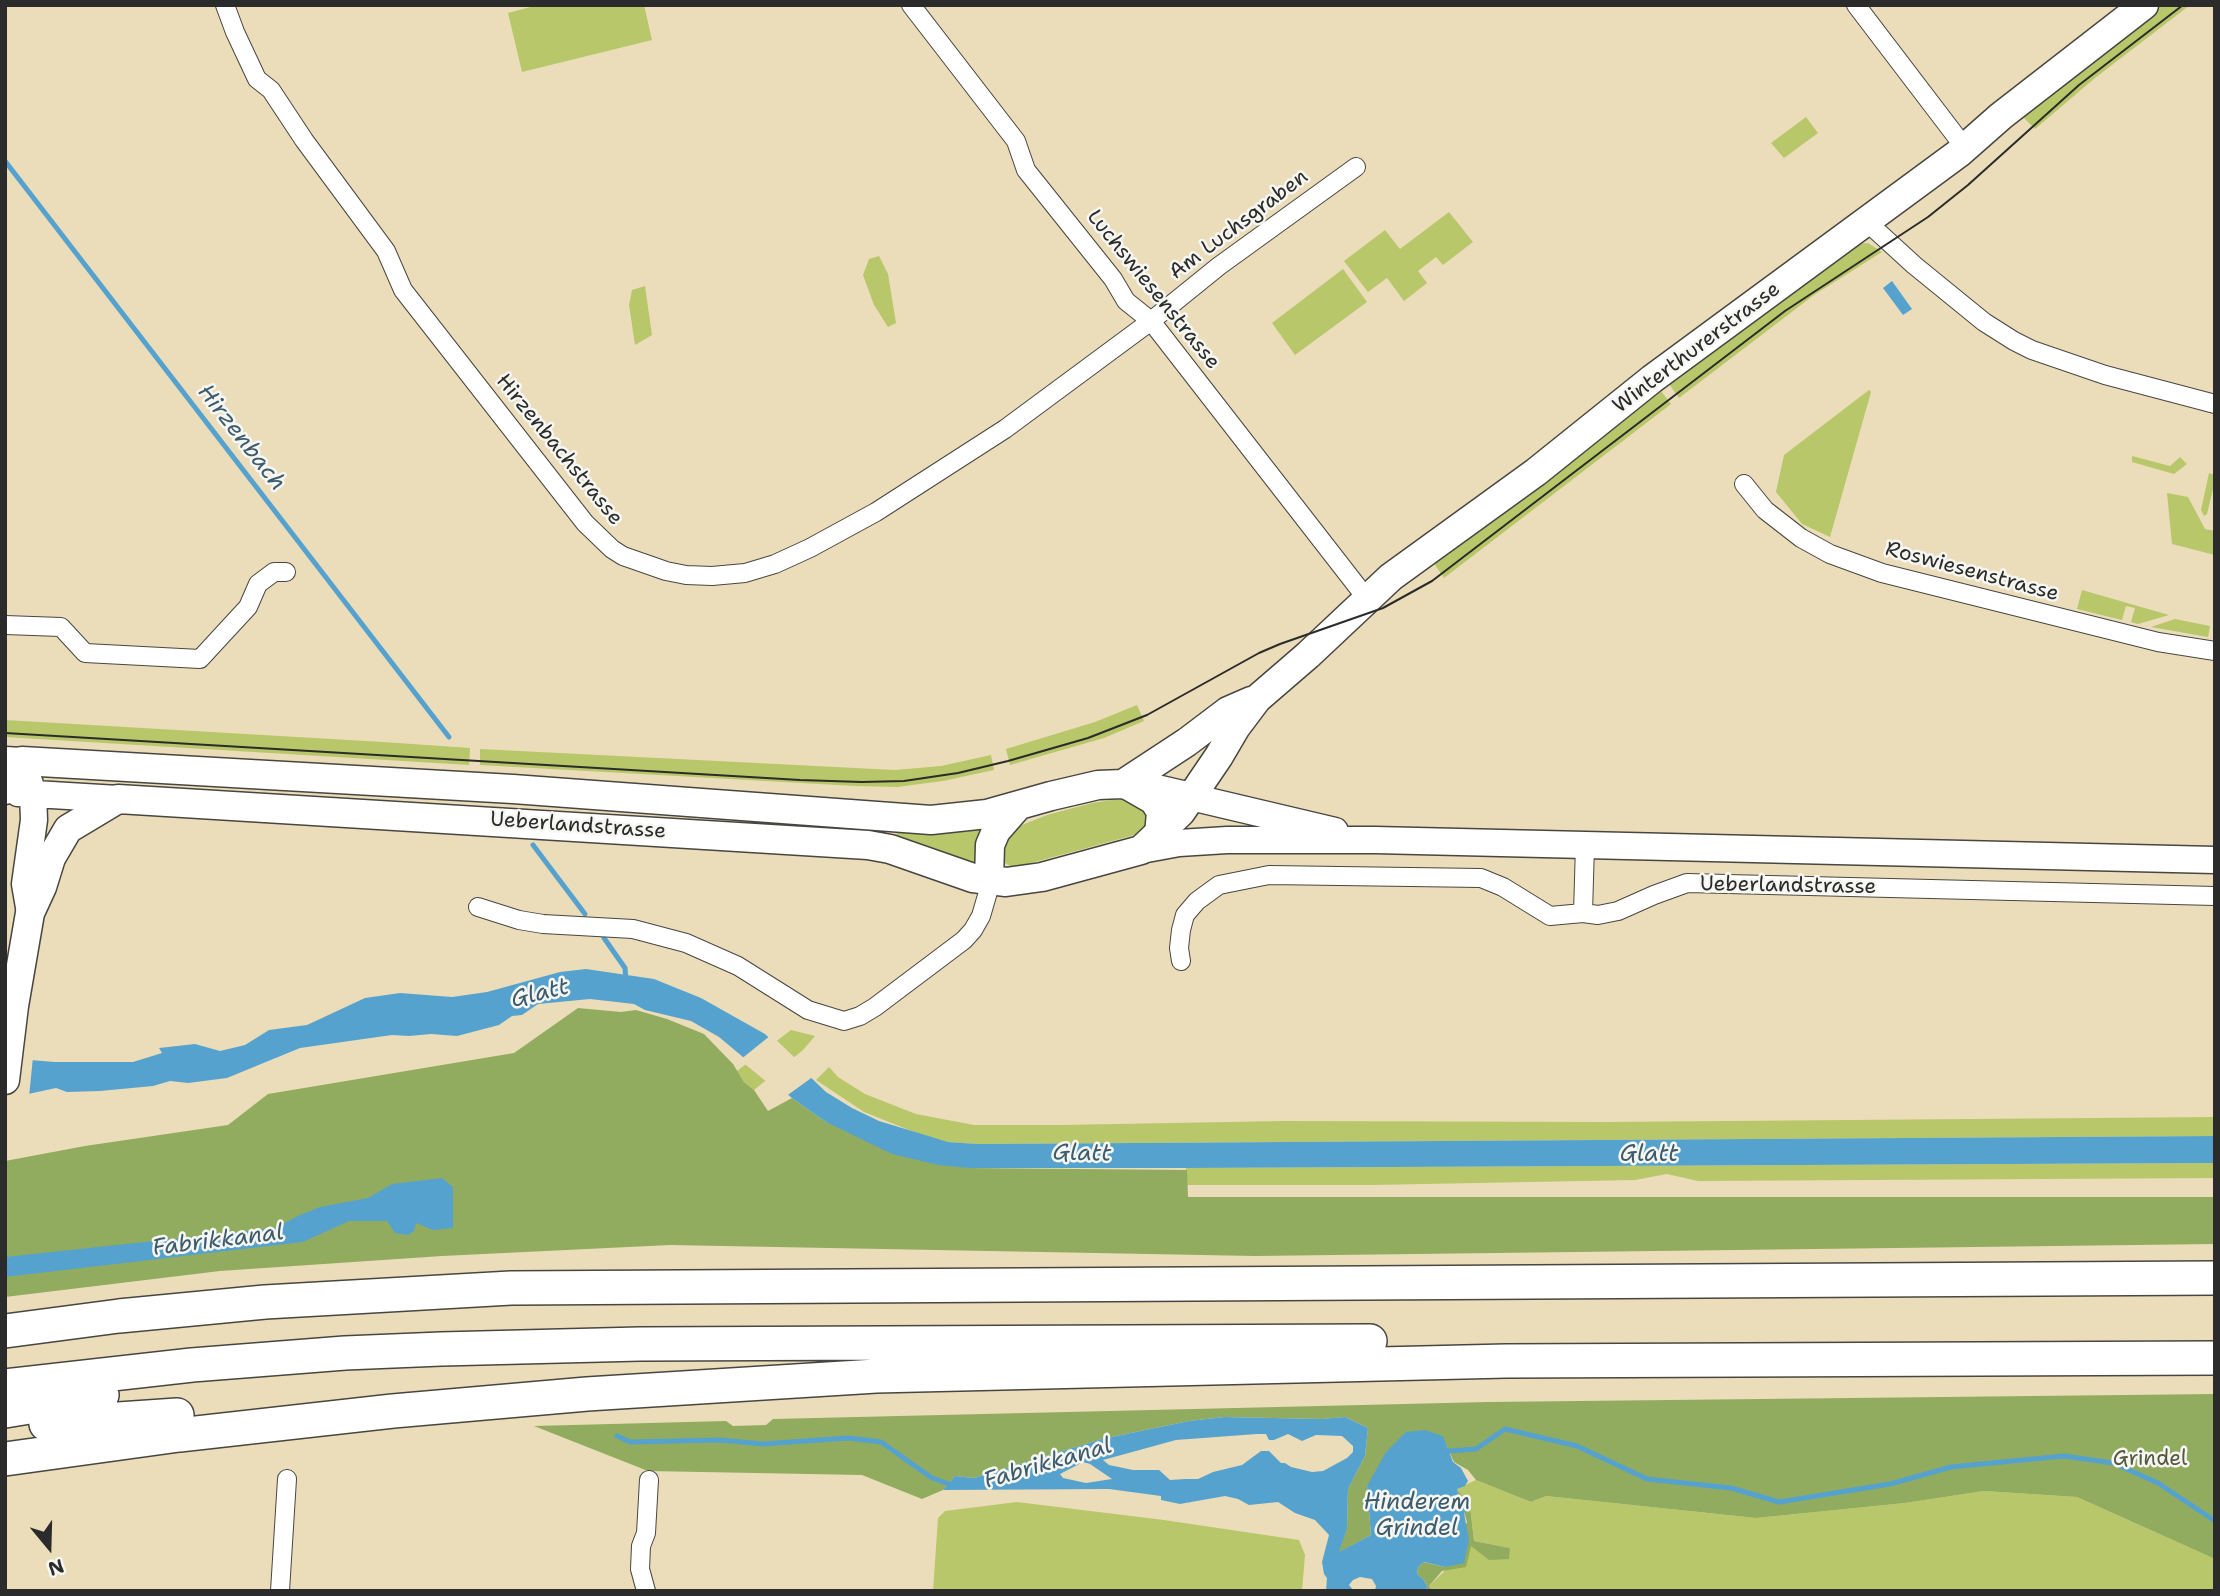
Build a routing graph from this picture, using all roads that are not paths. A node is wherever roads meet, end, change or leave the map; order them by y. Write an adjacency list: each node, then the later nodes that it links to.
1 (225, 5): 8 (street, Hirzenbachstrasse)
2 (911, 5): 8 (street, Luchswiesenstrasse)
3 (1856, 5): 5 (street)
4 (2144, 5): 5 (main road, Winterthurerstrasse)
5 (1965, 148): 7 (main road, Winterthurerstrasse)
6 (1356, 167): 8 (street, Am Luchsgraben)
7 (1867, 222): 9 (street); 12 (main road, Winterthurerstrasse)
8 (1151, 321): 12 (street, Luchswiesenstrasse)
9 (2215, 404)
10 (1744, 484): 14 (street, Roswiesenstrasse)
11 (286, 572): 13 (street)
12 (1367, 599): 15 (main road, Winterthurerstrasse)
13 (5, 625)
14 (2215, 651)
15 (1257, 699): 17 (main road, Winterthurerstrasse); 20 (main road, Winterthurerstrasse)
16 (14, 760): 18 (main road); 19 (main road); 22 (main road, Ueberlandstrasse)
17 (1123, 784): 20 (main road); 22 (main road, Ueberlandstrasse); 24 (main road)
18 (5, 791): 19 (main road, Ueberlandstrasse)
19 (33, 793): 21 (main road, Ueberlandstrasse); 30 (main road)
20 (1191, 797): 23 (main road, Ueberlandstrasse); 24 (main road, Ueberlandstrasse)
21 (118, 799): 27 (main road, Ueberlandstrasse); 30 (main road)
22 (1017, 807): 27 (main road)
23 (1375, 840): 24 (main road, Ueberlandstrasse); 25 (main road, Ueberlandstrasse)
24 (1150, 842): 27 (main road, Ueberlandstrasse)
25 (1585, 845): 26 (main road, Ueberlandstrasse); 31 (street)
26 (2215, 860)
27 (989, 880): 29 (street)
28 (2215, 896): 31 (street, Ueberlandstrasse)
29 (478, 907)
30 (30, 913): 33 (main road)
31 (1583, 913): 32 (street, Ueberlandstrasse)
32 (1181, 961)
33 (5, 1080)
34 (2215, 1278): 35 (highway)
35 (5, 1331)
36 (2215, 1337): 37 (highway)
37 (345, 1353): 39 (highway); 40 (highway)
38 (2215, 1358): 41 (highway)
39 (5, 1386)
40 (5, 1411)
41 (327, 1418): 42 (highway); 43 (highway)
42 (5, 1429)
43 (5, 1459)
44 (287, 1479): 46 (street)
45 (649, 1479): 47 (street)
46 (279, 1591)
47 (646, 1591)

